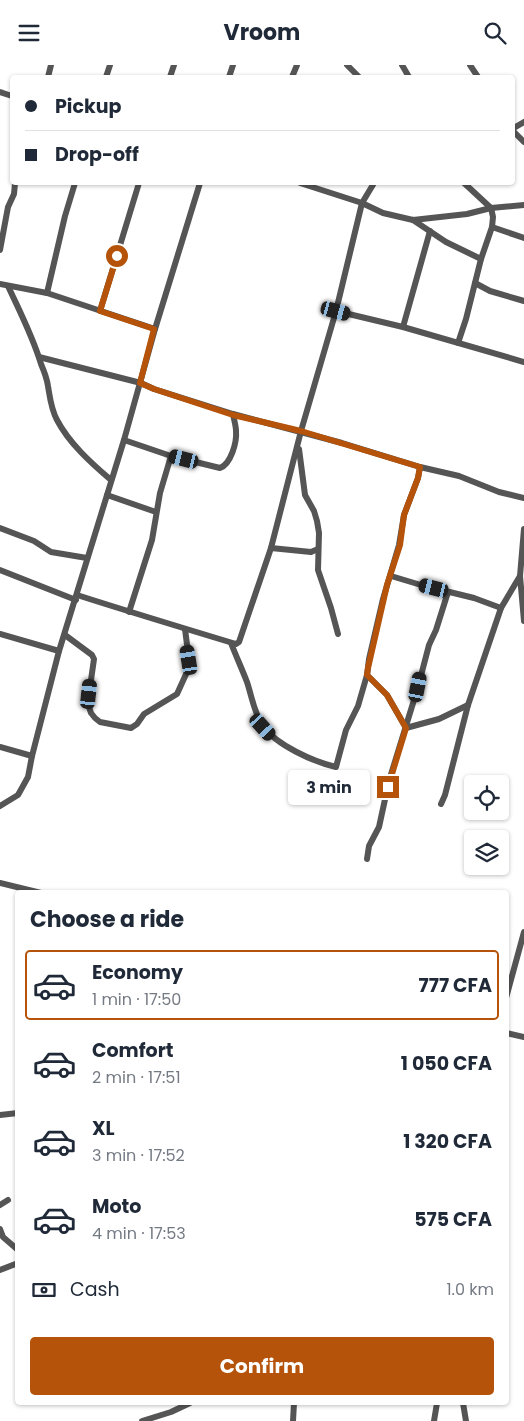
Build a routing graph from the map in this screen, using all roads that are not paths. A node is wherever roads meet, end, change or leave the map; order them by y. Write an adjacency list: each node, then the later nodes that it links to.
1 (347, 65): 2 (street)
2 (351, 74)
3 (515, 133): 4 (street)
4 (524, 143)
5 (15, 185): 19 (street)
6 (74, 185): 24 (street)
7 (138, 185): 26 (street)
8 (199, 185): 29 (street)
9 (316, 185): 12 (street)
10 (373, 185): 12 (street)
11 (466, 185): 14 (street)
12 (362, 203): 15 (street); 27 (street)
13 (524, 205): 14 (street)
14 (491, 208): 15 (street); 16 (street)
15 (412, 220): 17 (street)
16 (492, 227): 18 (street); 20 (street)
17 (430, 231): 20 (street); 28 (street)
18 (524, 238)
19 (0, 250)
20 (480, 259): 22 (street)
21 (0, 283): 23 (street)
22 (475, 283): 25 (street); 30 (street)
23 (8, 286): 24 (street); 31 (street)
24 (47, 293): 26 (street)
25 (524, 301)
26 (100, 311): 29 (street)
27 (336, 311): 28 (street); 35 (street)
28 (404, 327): 30 (street)
29 (154, 329): 33 (street)
30 (458, 343): 32 (street)
31 (39, 357): 33 (street); 40 (street)
32 (524, 362)
33 (140, 383): 34 (street); 36 (street)
34 (233, 415): 35 (street); 38 (street)
35 (301, 431): 37 (street); 39 (street)
36 (124, 440): 38 (street); 40 (street)
37 (299, 442): 46 (street); 47 (street)
38 (171, 456): 43 (street)
39 (420, 467): 42 (street); 50 (street)
40 (111, 480): 41 (street)
41 (107, 495): 43 (street); 48 (street)
42 (524, 498)
43 (156, 512): 55 (street)
44 (0, 528): 48 (street)
45 (524, 529): 51 (street)
46 (271, 548): 47 (street); 61 (street)
47 (318, 549): 59 (street)
48 (87, 557): 53 (street)
49 (0, 571): 53 (street)
50 (391, 576): 52 (street); 63 (street)
51 (520, 576): 54 (street); 56 (street)
52 (448, 591): 54 (street); 65 (street)
53 (76, 597): 55 (street); 60 (street)
54 (501, 607): 64 (street)
55 (129, 612): 57 (street)
56 (524, 621)
57 (186, 629): 60 (street); 61 (street)
58 (0, 634): 62 (street)
59 (338, 634)
60 (65, 635): 62 (street)
61 (231, 643): 63 (street)
62 (59, 651): 67 (street)
63 (367, 675): 65 (street)
64 (468, 705): 65 (street); 68 (street)
65 (406, 728): 70 (street)
66 (0, 747): 67 (street)
67 (32, 756): 69 (street)
68 (441, 804)
69 (0, 806)
70 (366, 859)
71 (0, 883): 72 (street)
72 (29, 890)
73 (524, 937): 74 (street)
74 (509, 988)
75 (509, 1034): 76 (street)
76 (524, 1037)
77 (15, 1113): 78 (street)
78 (0, 1115)
79 (8, 1201): 80 (street)
80 (0, 1205)
81 (0, 1229): 82 (street)
82 (15, 1248)
83 (15, 1264): 84 (street)
84 (0, 1270)
85 (186, 1405): 89 (street)
86 (294, 1405): 90 (street)
87 (437, 1405): 91 (street)
88 (463, 1405): 92 (street)
89 (142, 1421)
90 (293, 1421)
91 (434, 1421)
92 (466, 1421)

